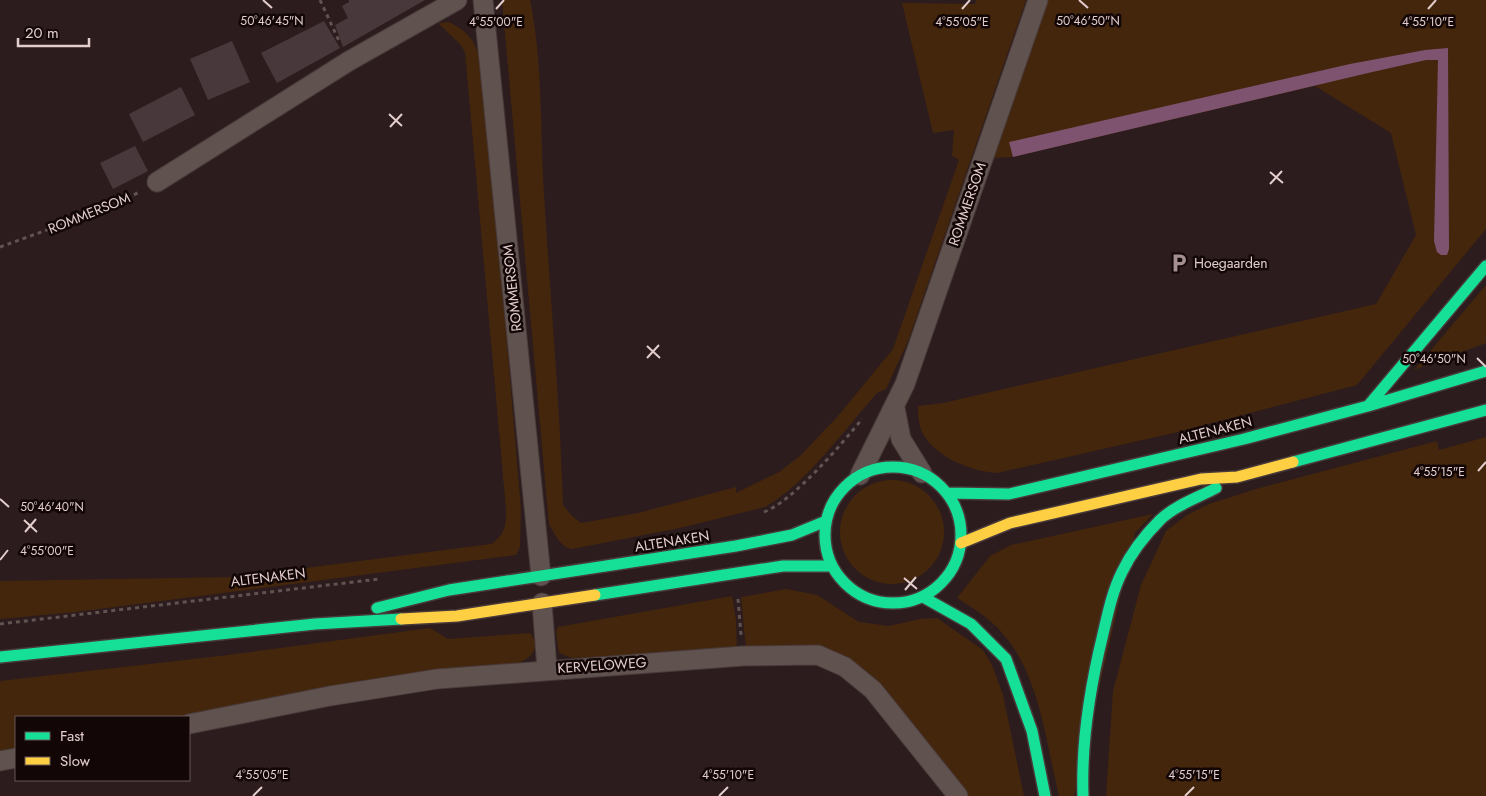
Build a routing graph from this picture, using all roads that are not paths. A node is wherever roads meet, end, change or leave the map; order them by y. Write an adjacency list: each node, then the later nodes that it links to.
1 (457, 0): 4 (street)
2 (483, 0): 17 (street, ROMMERSOM)
3 (1038, 0): 8 (street, ROMMERSOM)
4 (157, 182)
5 (1486, 266): 7 (main road)
6 (1486, 371): 7 (main road, ALTENAKEN)
7 (1368, 406): 13 (main road, ALTENAKEN)
8 (895, 408): 10 (street); 11 (street, ROMMERSOM)
9 (1486, 410): 12 (main road)
10 (922, 473): 11 (main road); 13 (main road)
11 (860, 475): 14 (main road)
12 (1237, 477): 15 (main road); 28 (main road)
13 (947, 494): 15 (main road)
14 (826, 521): 16 (main road); 17 (main road, ALTENAKEN)
15 (961, 543): 18 (main road)
16 (832, 566): 18 (main road); 19 (main road, ALTENAKEN)
17 (542, 576): 20 (main road, ALTENAKEN)
18 (923, 597): 27 (main road)
19 (542, 604): 20 (main road, ALTENAKEN); 22 (street)
20 (315, 624): 21 (main road, ALTENAKEN)
21 (0, 657)
22 (547, 669): 23 (street, KERVELOWEG); 26 (street, KERVELOWEG)
23 (190, 724)
24 (15, 758): 25 (street)
25 (0, 761)
26 (958, 796)
27 (1045, 796)
28 (1083, 796)

